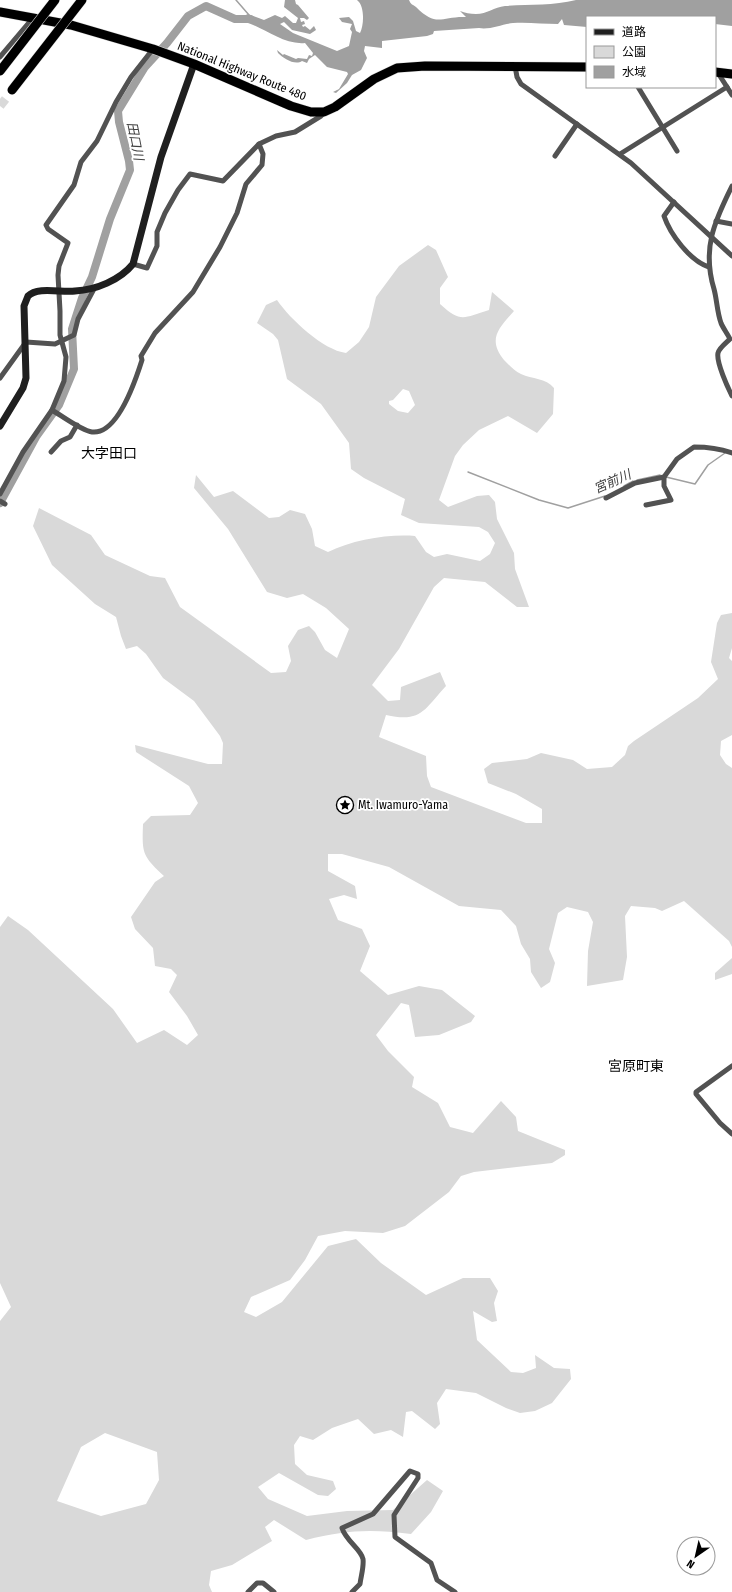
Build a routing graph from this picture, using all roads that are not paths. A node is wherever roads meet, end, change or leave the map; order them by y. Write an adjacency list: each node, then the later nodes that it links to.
1 (56, 0): 10 (highway, bridge)
2 (82, 0): 15 (highway, bridge)
3 (0, 12): 4 (highway, National Highway Route 480)
4 (32, 19): 5 (highway, National Highway Route 480); 6 (street)
5 (154, 49): 7 (highway, National Highway Route 480); 33 (street)
6 (0, 57)
7 (194, 64): 17 (highway, National Highway Route 480); 30 (street)
8 (515, 66): 9 (highway); 17 (highway); 18 (street)
9 (586, 67)
10 (0, 71)
11 (717, 72): 12 (highway); 13 (street)
12 (732, 74)
13 (727, 87): 16 (street); 19 (street)
14 (639, 88): 19 (street)
15 (9, 93)
16 (732, 95)
17 (324, 112): 20 (street)
18 (577, 124): 22 (street); 23 (street)
19 (662, 127): 21 (street); 22 (street)
20 (258, 144): 30 (street); 39 (street)
21 (677, 151)
22 (620, 154): 25 (street)
23 (555, 156)
24 (732, 186): 26 (street)
25 (674, 202): 28 (street); 31 (street)
26 (716, 222): 27 (street); 28 (street)
27 (732, 224)
28 (710, 236): 29 (street); 31 (street)
29 (732, 256)
30 (133, 264): 32 (street)
31 (709, 267): 37 (street)
32 (92, 288): 33 (street); 34 (street)
33 (59, 292): 34 (street); 35 (street)
34 (64, 340): 35 (street); 38 (street)
35 (26, 342): 36 (street); 40 (street)
36 (0, 378)
37 (732, 394)
38 (52, 410): 39 (street); 44 (street)
39 (77, 425): 41 (street)
40 (0, 426)
41 (51, 452)
42 (732, 453): 43 (street)
43 (664, 477): 45 (street); 46 (street)
44 (0, 494)
45 (606, 498)
46 (646, 505)
47 (732, 1066): 48 (street)
48 (732, 1134)
49 (248, 1592): 50 (street)
50 (274, 1592)
51 (352, 1592): 52 (street)
52 (455, 1592)

